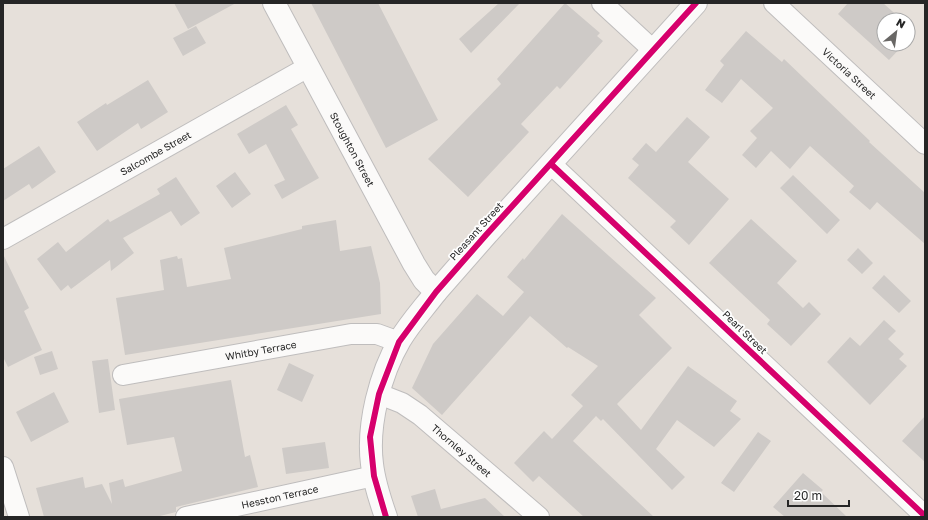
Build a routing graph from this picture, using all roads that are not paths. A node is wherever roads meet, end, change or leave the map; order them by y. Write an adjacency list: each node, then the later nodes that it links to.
1 (274, 3): 6 (main road, Stoughton Street)
2 (602, 3): 5 (street)
3 (696, 3): 5 (main road, Pleasant Street)
4 (774, 3): 7 (street, Victoria Street)
5 (653, 50): 8 (main road, Pleasant Street)
6 (308, 67): 9 (street, Salcombe Street); 10 (main road, Stoughton Street)
7 (925, 144)
8 (551, 164): 10 (main road, Pleasant Street); 16 (street, Pearl Street)
9 (3, 239)
10 (436, 292): 11 (main road, Pleasant Street)
11 (399, 342): 12 (street, Whitby Terrace); 13 (main road, Pleasant Street)
12 (123, 375)
13 (379, 394): 15 (main road, Pleasant Street); 20 (street, Thornley Street)
14 (3, 467): 17 (street)
15 (374, 476): 18 (street, Hesston Terrace); 19 (main road, Pleasant Street)
16 (925, 516)
17 (19, 517)
18 (186, 517)
19 (386, 517)
20 (539, 517)

